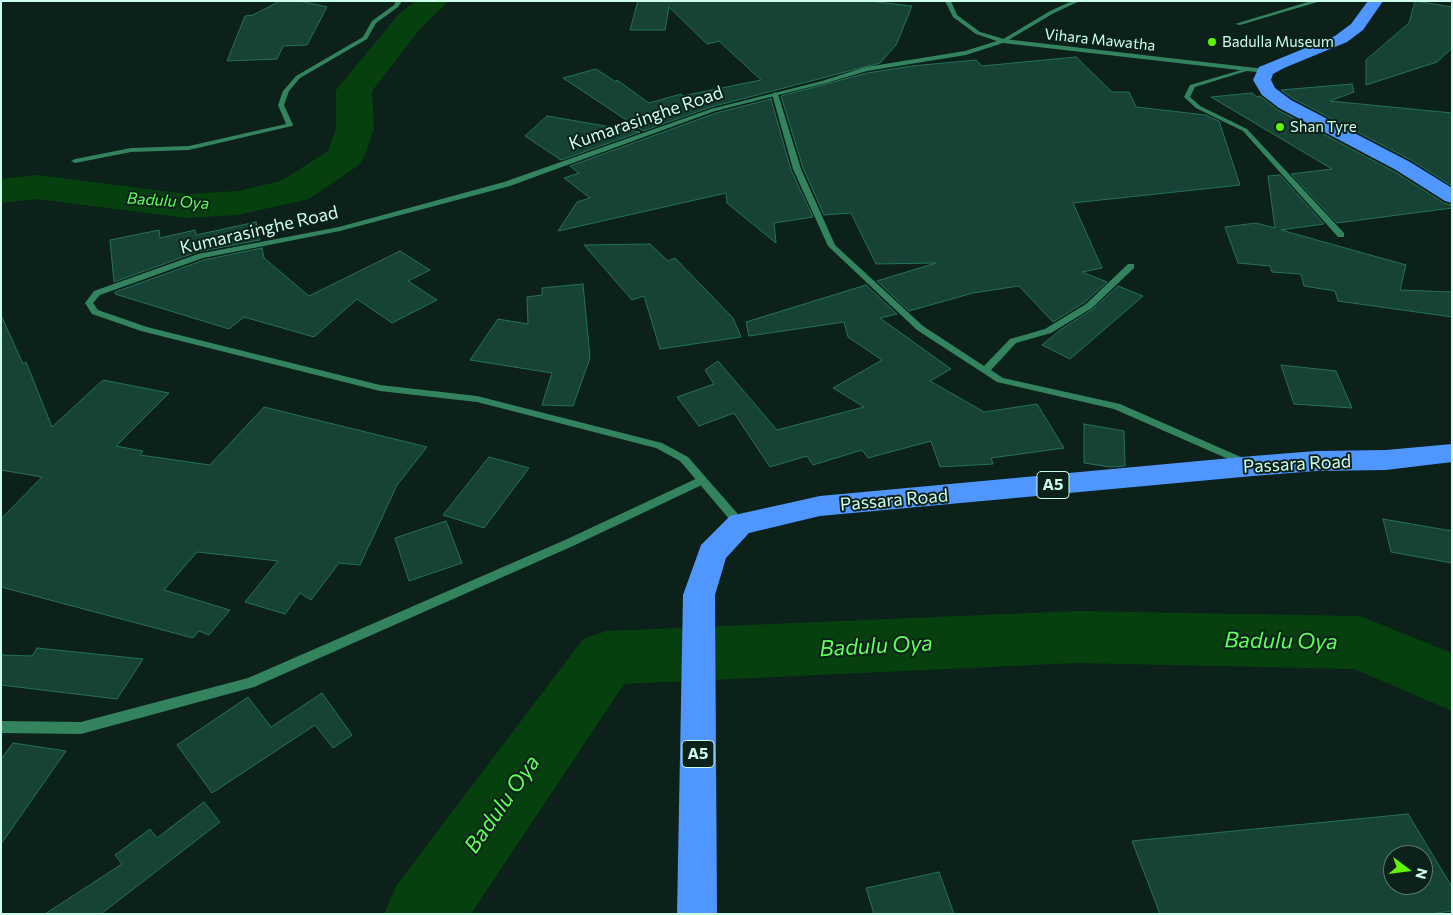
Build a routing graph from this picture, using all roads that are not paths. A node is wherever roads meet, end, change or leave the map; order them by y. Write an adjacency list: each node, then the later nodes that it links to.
1 (399, 1): 10 (street)
2 (948, 1): 7 (street, Vihara Mawatha)
3 (1077, 1): 7 (street)
4 (1318, 1): 6 (street)
5 (1376, 1): 8 (highway)
6 (1238, 24)
7 (1003, 41): 8 (street, Vihara Mawatha); 9 (street, Kumarasinghe Road)
8 (1257, 70): 11 (highway); 12 (street)
9 (775, 94): 14 (street); 17 (street, Kumarasinghe Road)
10 (75, 161)
11 (1452, 197)
12 (1341, 235)
13 (1131, 266): 14 (street)
14 (985, 370): 16 (street)
15 (1452, 453): 16 (highway, Passara Road / A5)
16 (1253, 466): 18 (highway, Passara Road / A5)
17 (702, 480): 18 (street, Kumarasinghe Road); 19 (street)
18 (740, 524): 20 (highway, A5)
19 (1, 726)
20 (696, 914)

